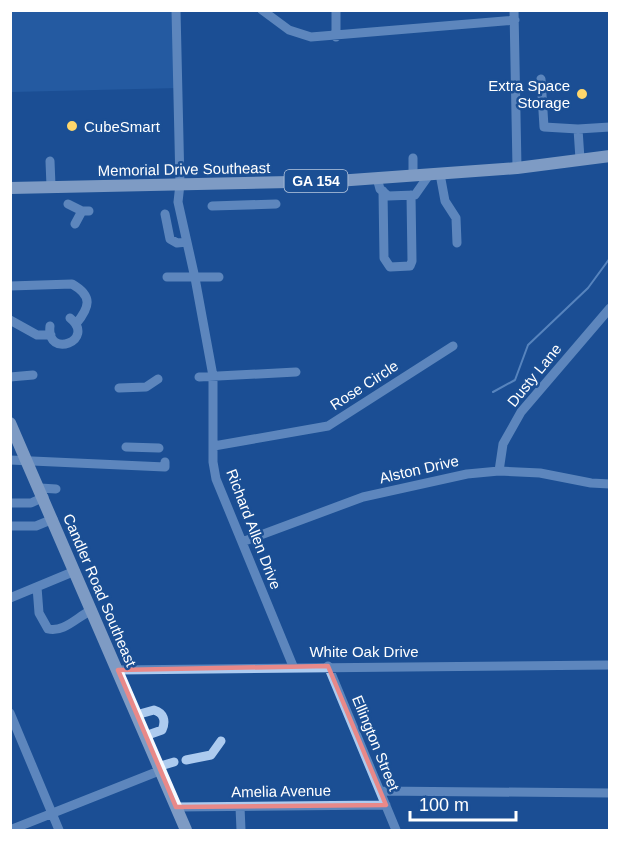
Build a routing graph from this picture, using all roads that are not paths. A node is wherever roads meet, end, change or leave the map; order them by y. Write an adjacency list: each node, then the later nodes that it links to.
1 (176, 10): 17 (street, Richard Allen Drive)
2 (262, 10): 5 (street)
3 (336, 10): 5 (street)
4 (514, 15): 5 (street); 13 (street)
5 (336, 37)
6 (541, 79): 8 (street)
7 (609, 127): 8 (street)
8 (578, 129): 11 (street)
9 (609, 156): 11 (main road, Memorial Drive Southeast / GA 154)
10 (412, 158): 15 (street)
11 (580, 159): 13 (main road, Memorial Drive Southeast / GA 154)
12 (50, 161): 18 (street)
13 (517, 168): 14 (main road, Memorial Drive Southeast / GA 154)
14 (434, 175): 15 (main road, Memorial Drive Southeast / GA 154); 21 (street); 28 (street)
15 (413, 176): 16 (main road, Memorial Drive Southeast / GA 154)
16 (377, 178): 17 (main road, Memorial Drive Southeast / GA 154); 20 (street)
17 (180, 184): 18 (main road, Memorial Drive Southeast / GA 154); 25 (street, Richard Allen Drive)
18 (51, 186): 19 (main road, Memorial Drive Southeast / GA 154)
19 (10, 188)
20 (383, 191): 21 (street); 21 (street)
21 (411, 195)
22 (68, 204): 26 (street)
23 (276, 204): 24 (street)
24 (212, 206)
25 (179, 210): 27 (street, Richard Allen Drive); 27 (street)
26 (75, 224)
27 (187, 242): 31 (street, Richard Allen Drive)
28 (457, 243)
29 (167, 277): 31 (street)
30 (219, 277): 31 (street)
31 (195, 278): 41 (street, Richard Allen Drive)
32 (10, 286): 37 (street)
33 (609, 308): 53 (street, Dusty Lane)
34 (10, 315): 35 (street)
35 (15, 320): 37 (street)
36 (32, 325): 37 (street)
37 (50, 331)
38 (453, 346): 47 (street, Rose Circle)
39 (296, 372): 41 (street)
40 (33, 375): 42 (street)
41 (213, 376): 43 (street); 47 (street, Richard Allen Drive)
42 (10, 377)
43 (199, 377)
44 (158, 379): 45 (street)
45 (119, 388)
46 (10, 423): 50 (main road, Candler Road Southeast)
47 (214, 446): 60 (street, Richard Allen Drive)
48 (159, 448): 52 (street)
49 (10, 460): 50 (street)
50 (26, 461): 52 (street); 56 (main road, Candler Road Southeast)
51 (165, 462): 52 (street)
52 (126, 464)
53 (499, 471): 54 (street, Alston Drive); 60 (street, Alston Drive)
54 (609, 484)
55 (56, 489): 56 (street)
56 (42, 492): 57 (street); 58 (main road, Candler Road Southeast)
57 (10, 503)
58 (53, 519): 59 (street); 61 (main road, Candler Road Southeast)
59 (10, 526)
60 (242, 542): 66 (street, Richard Allen Drive)
61 (75, 572): 62 (street); 64 (main road, Candler Road Southeast)
62 (37, 587): 63 (street); 64 (street)
63 (10, 598)
64 (92, 610): 68 (main road, Candler Road Southeast)
65 (609, 665): 67 (street, White Oak Drive)
66 (293, 666): 67 (street, White Oak Drive); 68 (street, White Oak Drive)
67 (328, 666): 76 (street, Ellington Street)
68 (118, 670): 70 (main road, Candler Road Southeast)
69 (10, 713): 81 (street)
70 (136, 715): 71 (main road, Candler Road Southeast); 71 (street)
71 (145, 736): 75 (main road, Candler Road Southeast)
72 (221, 741): 73 (street)
73 (186, 760)
74 (174, 762): 75 (street)
75 (158, 769): 79 (main road, Candler Road Southeast); 81 (street)
76 (380, 791): 77 (street); 78 (street, Ellington Street)
77 (609, 793)
78 (386, 805): 80 (street, Amelia Avenue); 86 (street, Ellington Street)
79 (176, 807): 80 (street, Amelia Avenue); 85 (main road, Candler Road Southeast)
80 (240, 807): 82 (street)
81 (52, 812): 83 (street); 84 (street)
82 (241, 829)
83 (10, 830)
84 (59, 831)
85 (186, 831)
86 (396, 831)

